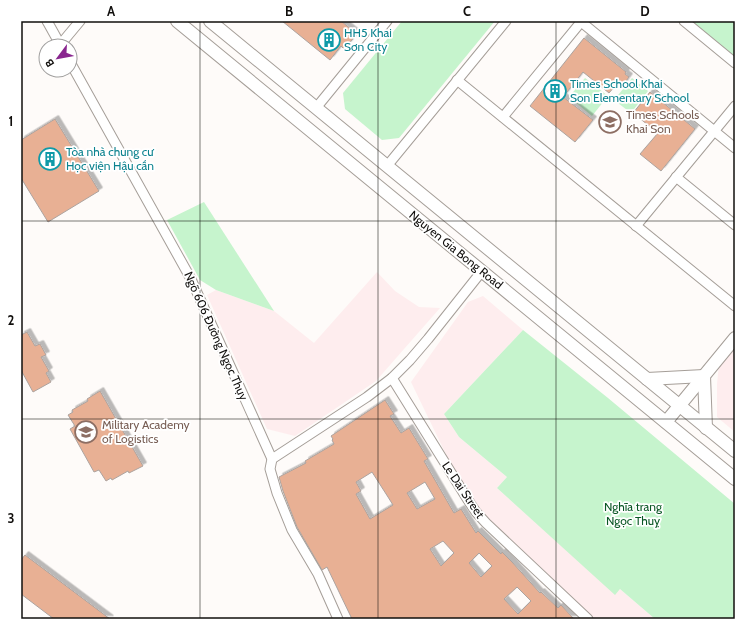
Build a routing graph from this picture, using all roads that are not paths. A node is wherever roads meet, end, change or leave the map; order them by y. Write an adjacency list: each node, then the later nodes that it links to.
1 (47, 21): 9 (street)
2 (80, 21): 10 (street)
3 (177, 21): 17 (main road, Nguyen Gia Bong Road)
4 (210, 21): 15 (main road, Nguyen Gia Bong Road)
5 (386, 21): 15 (street)
6 (506, 21): 13 (street)
7 (580, 21): 16 (street); 18 (street)
8 (684, 21): 11 (street)
9 (56, 38)
10 (66, 38)
11 (735, 63)
12 (78, 76): 35 (street, Ngõ 606 Đường Ngọc Thụy)
13 (457, 80): 16 (street); 20 (street)
14 (735, 106): 18 (street)
15 (316, 108): 17 (main road); 20 (main road, Nguyen Gia Bong Road)
16 (503, 117): 24 (street)
17 (302, 124): 22 (main road, Nguyen Gia Bong Road)
18 (714, 131): 19 (street); 21 (street)
19 (735, 148)
20 (387, 166): 22 (main road); 30 (main road, Nguyen Gia Bong Road)
21 (676, 177): 23 (street); 24 (street)
22 (374, 182): 25 (main road, Nguyen Gia Bong Road)
23 (735, 225)
24 (636, 226): 26 (street)
25 (482, 271): 29 (street); 32 (main road, Nguyen Gia Bong Road)
26 (735, 306)
27 (735, 338): 28 (main road)
28 (704, 376): 30 (main road); 31 (main road); 33 (main road)
29 (392, 378): 35 (street); 38 (street, Le Dai Street)
30 (647, 379): 31 (main road, Nguyen Gia Bong Road)
31 (680, 406): 32 (main road); 33 (main road, Nguyen Gia Bong Road)
32 (666, 422): 36 (main road, Nguyen Gia Bong Road)
33 (706, 428): 34 (main road, Nguyen Gia Bong Road)
34 (735, 451)
35 (272, 459): 37 (street, Ngõ 606 Đường Ngọc Thụy)
36 (735, 478)
37 (338, 619)
38 (588, 619)

